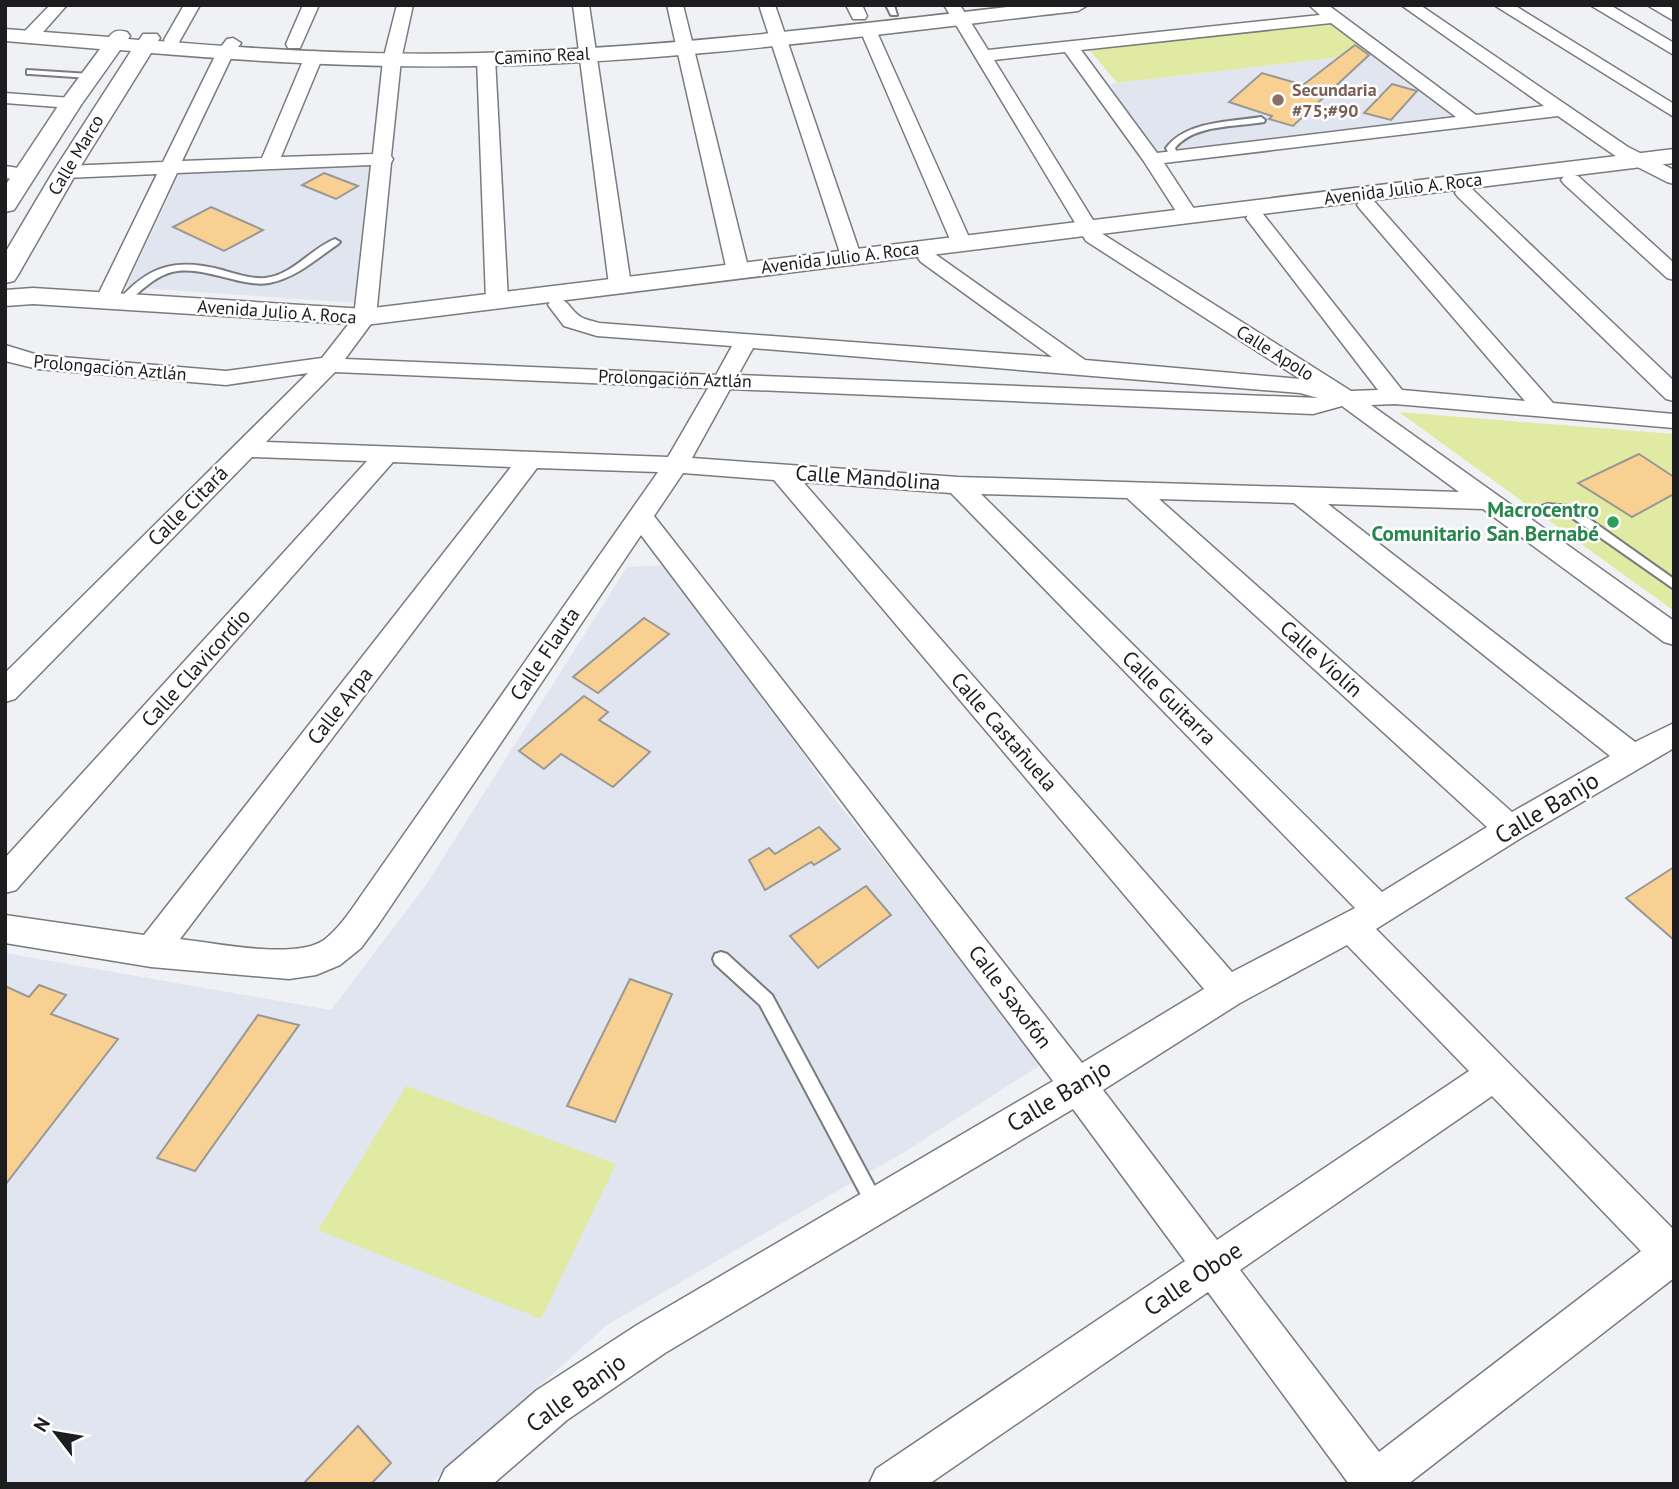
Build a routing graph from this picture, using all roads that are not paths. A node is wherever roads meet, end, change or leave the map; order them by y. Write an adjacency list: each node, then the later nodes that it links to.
1 (59, 5): 21 (street)
2 (192, 5): 25 (street)
3 (311, 5): 27 (street)
4 (425, 5): 14 (street)
5 (581, 5): 28 (street)
6 (675, 5): 26 (street)
7 (767, 5): 22 (street)
8 (1078, 5): 16 (street, Camino Real)
9 (1317, 5): 19 (street)
10 (1409, 5): 40 (street)
11 (1502, 5): 41 (street)
12 (1598, 5): 31 (street)
13 (1656, 5): 17 (street)
14 (405, 6): 32 (street)
15 (892, 9): 16 (street, Camino Real); 18 (street, Camino Real)
16 (959, 9): 18 (street, Camino Real); 34 (street, Calle Apolo)
17 (1674, 16)
18 (860, 17): 22 (street, Camino Real); 60 (street)
19 (1334, 18): 30 (street); 43 (street)
20 (5, 27): 21 (street, Camino Real)
21 (34, 33): 23 (street, Camino Real); 24 (street, Camino Real)
22 (776, 33): 26 (street, Camino Real); 61 (street)
23 (5, 34)
24 (117, 39): 25 (street, Camino Real); 37 (street, Calle Marco)
25 (156, 41): 29 (street, Camino Real); 29 (street, Camino Real); 50 (street, Calle Marco)
26 (685, 41): 28 (street, Camino Real); 63 (street)
27 (294, 44): 29 (street, Camino Real); 32 (street, Camino Real)
28 (587, 46): 32 (street, Camino Real); 35 (street, Camino Real); 66 (street)
29 (229, 47): 33 (street, Camino Real); 49 (street)
30 (1070, 47): 34 (street); 46 (street)
31 (1674, 50)
32 (394, 52): 33 (street, Camino Real); 35 (street, Camino Real); 45 (street)
33 (314, 56): 47 (street)
34 (981, 56): 58 (street, Calle Apolo)
35 (486, 58): 68 (street)
36 (30, 72): 37 (lane)
37 (90, 76): 39 (street, Calle Marco)
38 (5, 98): 39 (street)
39 (71, 103): 51 (street, Calle Marco)
40 (1560, 110): 43 (street); 48 (street)
41 (1674, 113)
42 (1261, 120): 44 (lane)
43 (1472, 120): 44 (street)
44 (1174, 156): 46 (street)
45 (384, 159): 47 (street); 72 (street)
46 (1152, 159): 56 (street)
47 (270, 162): 49 (street)
48 (1663, 166): 52 (street, Avenida Julio A. Roca); 56 (street, Avenida Julio A. Roca)
49 (170, 167): 50 (street); 69 (street)
50 (65, 172): 65 (street, Calle Marco)
51 (15, 173): 54 (street, Calle Marco)
52 (1571, 180): 53 (street, Avenida Julio A. Roca); 64 (street)
53 (1465, 193): 55 (street, Avenida Julio A. Roca); 78 (street)
54 (5, 205)
55 (1367, 205): 57 (street, Avenida Julio A. Roca); 81 (street)
56 (1188, 215): 58 (street, Avenida Julio A. Roca)
57 (1256, 218): 58 (street, Avenida Julio A. Roca); 79 (street)
58 (1089, 233): 60 (street, Avenida Julio A. Roca); 62 (street, Avenida Julio A. Roca); 80 (street, Calle Apolo)
59 (335, 242): 69 (lane)
60 (962, 244): 61 (street, Avenida Julio A. Roca)
61 (851, 257): 63 (street, Avenida Julio A. Roca)
62 (928, 258): 70 (street, Avenida Julio A. Roca); 76 (street)
63 (738, 271): 66 (street, Avenida Julio A. Roca)
64 (1674, 274)
65 (5, 275)
66 (620, 285): 68 (street, Avenida Julio A. Roca)
67 (5, 298): 69 (street, Avenida Julio A. Roca)
68 (497, 300): 72 (street, Avenida Julio A. Roca)
69 (114, 301): 72 (street, Avenida Julio A. Roca)
70 (559, 305): 72 (street, Avenida Julio A. Roca); 73 (street, Prolongación Aztlán)
71 (5, 313): 72 (street, Avenida Julio A. Roca)
72 (362, 323): 75 (street, Calle Citará)
73 (746, 341): 76 (street, Prolongación Aztlán); 77 (street, Calle Flauta)
74 (5, 352): 75 (street, Prolongación Aztlán)
75 (329, 365): 77 (street, Prolongación Aztlán); 83 (street, Calle Citará)
76 (1080, 366): 80 (street, Prolongación Aztlán)
77 (725, 381): 80 (street, Prolongación Aztlán); 86 (street, Calle Flauta)
78 (1674, 394)
79 (1395, 397): 80 (street, Prolongación Aztlán); 81 (street, Prolongación Aztlán)
80 (1346, 398): 91 (street, Calle Apolo)
81 (1546, 410): 82 (street, Prolongación Aztlán)
82 (1674, 421)
83 (245, 449): 84 (street, Calle Mandolina); 96 (street, Calle Citará)
84 (386, 455): 85 (street, Calle Mandolina); 100 (street, Calle Clavicordio)
85 (529, 461): 86 (street, Calle Mandolina); 103 (street, Calle Arpa)
86 (676, 465): 87 (street, Calle Mandolina); 92 (street, Calle Flauta)
87 (780, 472): 88 (street, Calle Mandolina); 105 (street, Calle Castañuela)
88 (958, 485): 89 (street, Calle Mandolina); 101 (street, Calle Guitarra)
89 (1132, 489): 90 (street, Calle Mandolina); 99 (street, Calle Violín)
90 (1301, 496): 91 (street, Calle Mandolina); 98 (street)
91 (1491, 501): 93 (street, Calle Apolo)
92 (640, 515): 103 (street, Calle Flauta); 107 (street, Calle Saxofón)
93 (1518, 521): 94 (lane); 95 (street, Calle Apolo)
94 (1674, 585)
95 (1674, 635)
96 (5, 691)
97 (1674, 734): 98 (street, Calle Banjo)
98 (1632, 757): 99 (street, Calle Banjo)
99 (1510, 829): 101 (street, Calle Banjo)
100 (5, 880)
101 (1365, 918): 105 (street, Calle Banjo); 106 (street, Calle Guitarra)
102 (5, 929): 103 (street)
103 (151, 952)
104 (721, 959): 108 (lane)
105 (1228, 992): 107 (street, Calle Banjo)
106 (1495, 1074): 109 (street, Calle Guitarra); 110 (street, Calle Oboe)
107 (1078, 1086): 108 (street, Calle Banjo); 110 (street, Calle Saxofón)
108 (876, 1205): 112 (street, Calle Banjo)
109 (1671, 1256): 111 (street)
110 (1212, 1266): 111 (street, Calle Saxofón); 113 (street, Calle Oboe)
111 (1374, 1483)
112 (460, 1484)
113 (891, 1484)

